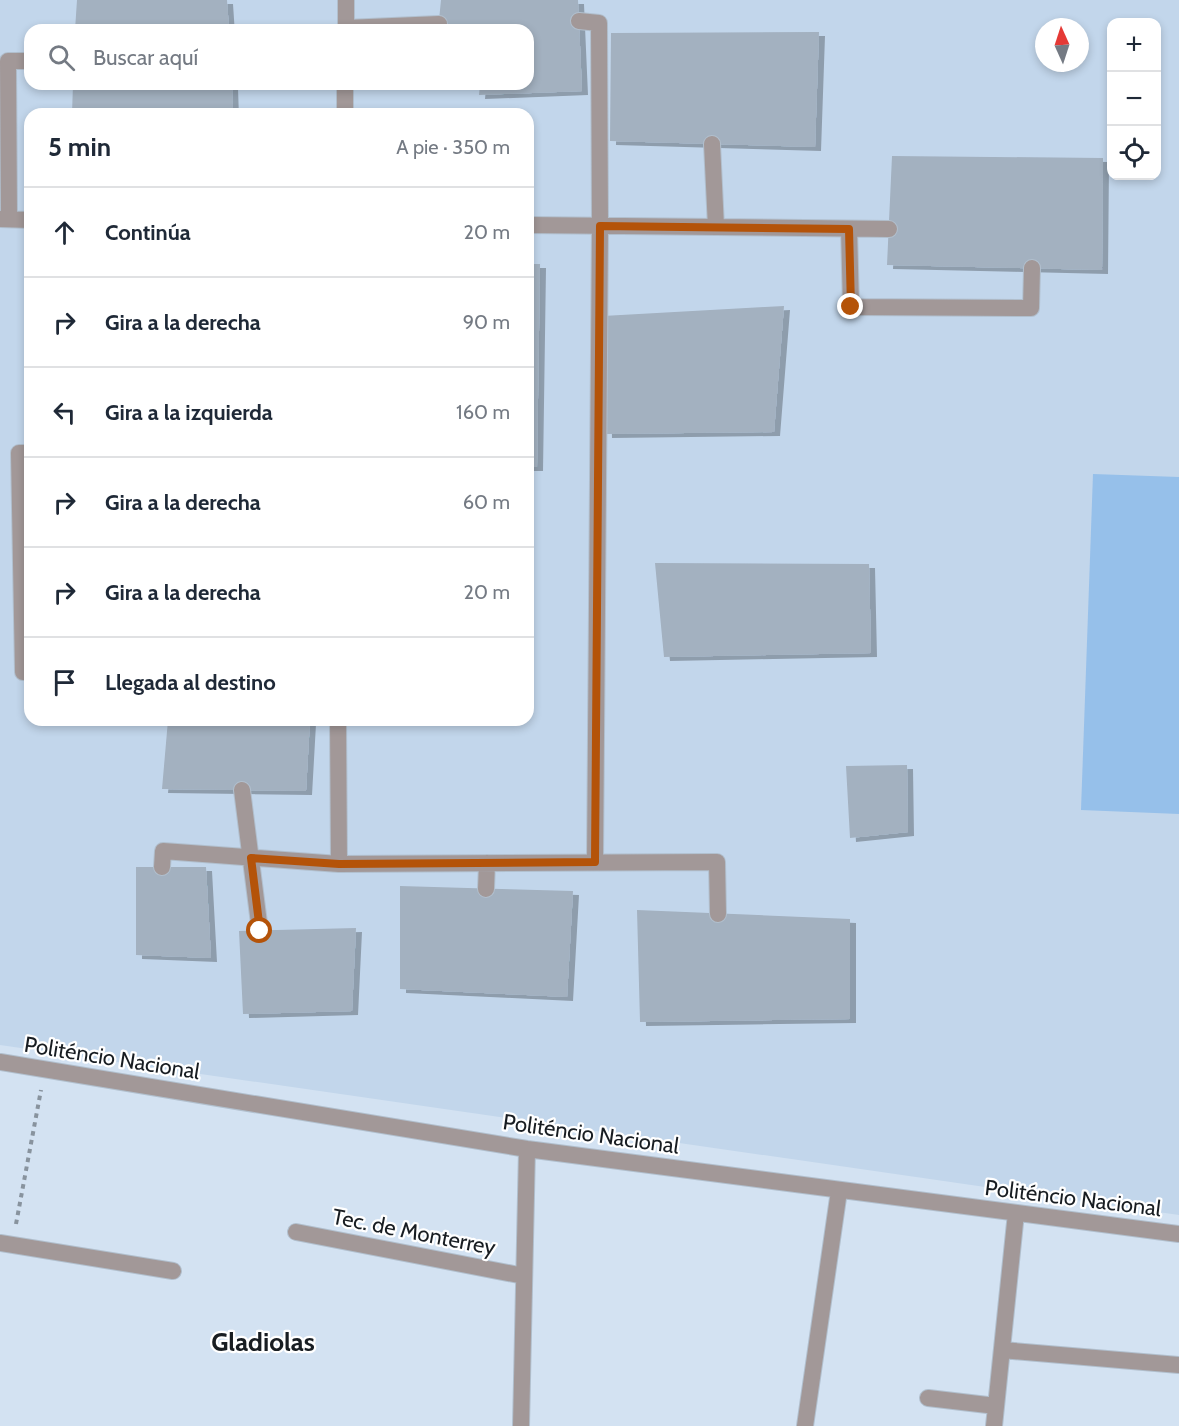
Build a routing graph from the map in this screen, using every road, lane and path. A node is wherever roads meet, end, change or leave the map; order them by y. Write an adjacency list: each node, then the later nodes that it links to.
1 (346, 0): 3 (street)
2 (579, 21): 11 (street)
3 (346, 24)
4 (24, 61): 8 (street)
5 (345, 90): 6 (street)
6 (345, 108)
7 (712, 144): 12 (street)
8 (4, 219): 9 (street)
9 (24, 220)
10 (534, 225): 11 (street)
11 (600, 226): 12 (street); 21 (street)
12 (716, 227): 13 (street)
13 (849, 229): 14 (street); 15 (street)
14 (889, 229)
15 (1032, 268)
16 (24, 453): 17 (street)
17 (24, 672)
18 (338, 726): 23 (street)
19 (242, 790): 20 (street)
20 (251, 858): 23 (street); 24 (street); 27 (street)
21 (595, 862): 22 (street); 26 (street)
22 (487, 863): 23 (street); 25 (street)
23 (339, 864)
24 (162, 867)
25 (486, 889)
26 (718, 914)
27 (260, 931)
28 (0, 1062): 29 (street, Politéncio Nacional)
29 (45, 1069): 30 (street, Politéncio Nacional); 35 (path)
30 (527, 1149): 31 (street, Politéncio Nacional); 37 (street)
31 (839, 1191): 32 (street, Politéncio Nacional); 43 (street)
32 (1016, 1213): 34 (street, Politéncio Nacional); 38 (street)
33 (296, 1232): 37 (street, Tec. de Monterrey)
34 (1179, 1234)
35 (6, 1244): 36 (street)
36 (173, 1271)
37 (524, 1276): 42 (street)
38 (1002, 1350): 39 (street); 41 (street)
39 (1179, 1365)
40 (928, 1398): 41 (street)
41 (996, 1406): 44 (street)
42 (520, 1426)
43 (805, 1426)
44 (994, 1426)

